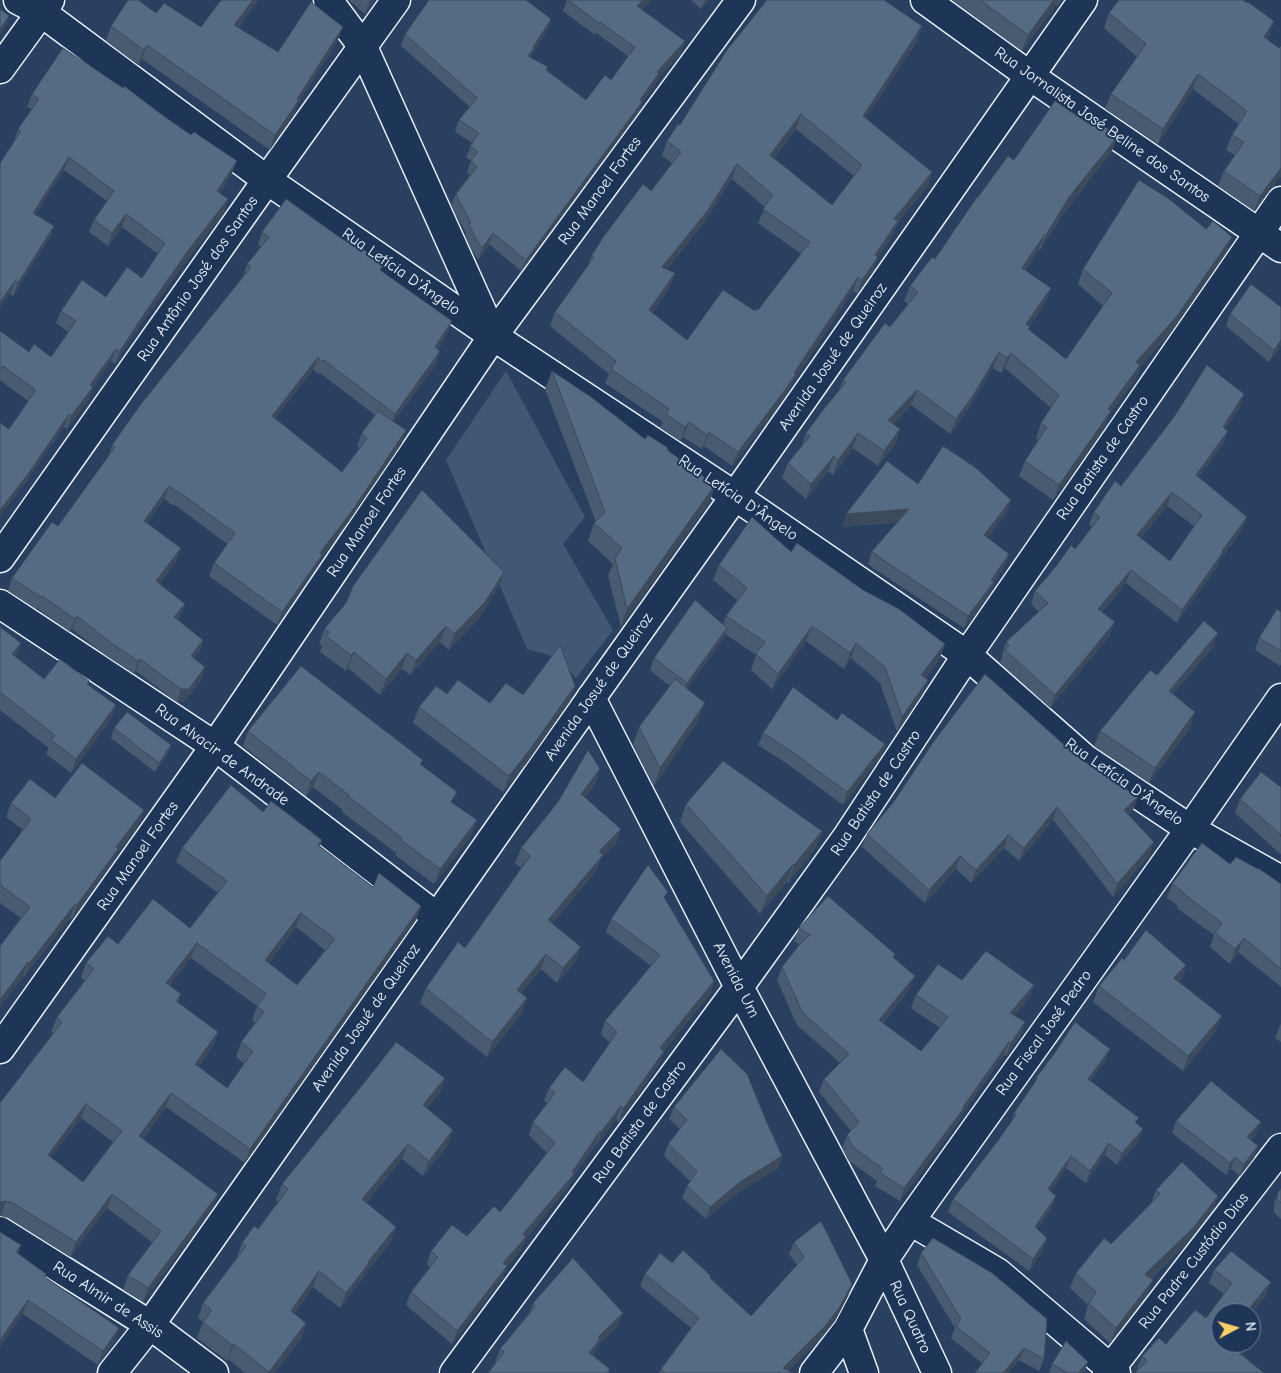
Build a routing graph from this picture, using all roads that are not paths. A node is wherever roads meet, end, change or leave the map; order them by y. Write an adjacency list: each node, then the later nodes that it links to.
1 (328, 0): 7 (street)
2 (396, 0): 7 (street, Rua Antônio José dos Santos)
3 (741, 0): 14 (street, Rua Manoel Fortes)
4 (925, 0): 9 (street, Rua Jornalista José Beline dos Santos)
5 (1083, 0): 9 (street, Avenida Josué de Queiroz)
6 (36, 4): 8 (street); 10 (street, Rua Letícia D'Ângelo)
7 (363, 47): 10 (street, Rua Antônio José dos Santos); 14 (street)
8 (0, 70)
9 (1030, 76): 12 (street, Rua Jornalista José Beline dos Santos); 15 (street, Avenida Josué de Queiroz)
10 (267, 180): 14 (street, Rua Letícia D'Ângelo); 16 (street, Rua Antônio José dos Santos)
11 (1281, 201): 12 (street, Rua Batista de Castro)
12 (1259, 233): 13 (street, Rua Jornalista José Beline dos Santos); 18 (street, Rua Batista de Castro)
13 (1281, 248)
14 (493, 336): 15 (street, Rua Letícia D'Ângelo); 21 (street, Rua Manoel Fortes)
15 (735, 496): 18 (street, Rua Letícia D'Ângelo); 19 (street, Avenida Josué de Queiroz)
16 (0, 558)
17 (0, 604): 21 (street, Rua Alvacir de Andrade)
18 (967, 654): 22 (street, Rua Letícia D'Ângelo); 25 (street, Rua Batista de Castro)
19 (591, 698): 24 (street, Avenida Josué de Queiroz); 25 (street, Avenida Um)
20 (1281, 698): 22 (street, Rua Fiscal José Pedro)
21 (216, 746): 24 (street, Rua Alvacir de Andrade); 26 (street, Rua Manoel Fortes)
22 (1190, 829): 23 (street, Rua Letícia D'Ângelo); 28 (street, Rua Fiscal José Pedro)
23 (1281, 880)
24 (437, 917): 31 (street, Avenida Josué de Queiroz)
25 (739, 987): 30 (street, Avenida Um); 36 (street, Rua Batista de Castro)
26 (0, 1049)
27 (1281, 1148): 33 (street, Rua Padre Custódio Dias)
28 (910, 1221): 30 (street, Rua Fiscal José Pedro); 33 (street)
29 (0, 1232): 31 (street, Rua Almir de Assis)
30 (884, 1260): 32 (street, Rua Fiscal José Pedro); 39 (street, Rua Quatro)
31 (150, 1325): 34 (street, Avenida Josué de Queiroz); 35 (street, Rua Almir de Assis)
32 (848, 1329): 37 (street, Rua Fiscal José Pedro); 38 (street)
33 (1111, 1371)
34 (112, 1373)
35 (214, 1373)
36 (454, 1373)
37 (814, 1373)
38 (864, 1373)
39 (937, 1373)

